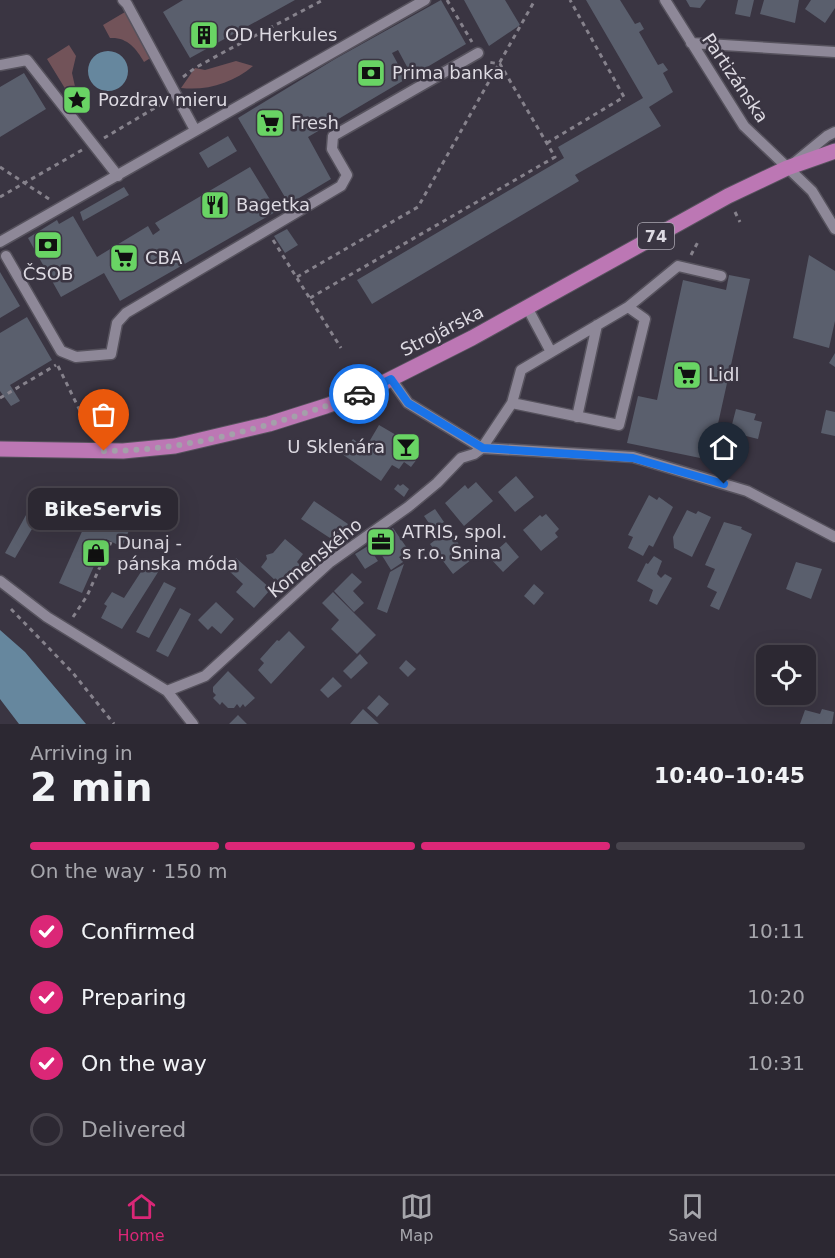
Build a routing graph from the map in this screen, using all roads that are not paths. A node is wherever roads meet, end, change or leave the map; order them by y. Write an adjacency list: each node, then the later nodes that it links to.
1 (123, 0): 8 (street)
2 (425, 0): 8 (street)
3 (665, 0): 4 (street, Partizánska)
4 (692, 43): 5 (street); 11 (street, Partizánska)
5 (835, 52)
6 (478, 53): 15 (street)
7 (0, 65): 12 (street)
8 (195, 130): 12 (street)
9 (835, 132): 11 (street)
10 (835, 151): 11 (main road, Strojárska / 74)
11 (787, 168): 13 (street); 18 (main road, Strojárska / 74)
12 (118, 176): 14 (street)
13 (835, 228)
14 (0, 242)
15 (6, 256)
16 (721, 276): 17 (street)
17 (628, 308): 19 (street); 23 (street)
18 (528, 309): 20 (street); 21 (main road, Strojárska / 74)
19 (597, 325): 20 (street); 23 (street)
20 (551, 352): 22 (street)
21 (391, 379): 24 (street); 25 (main road, Strojárska / 74)
22 (512, 403): 23 (street); 24 (street)
23 (577, 417)
24 (483, 448): 26 (street); 28 (street, Komenského)
25 (0, 449)
26 (835, 537)
27 (0, 581): 28 (street)
28 (167, 691): 29 (street)
29 (193, 724)

